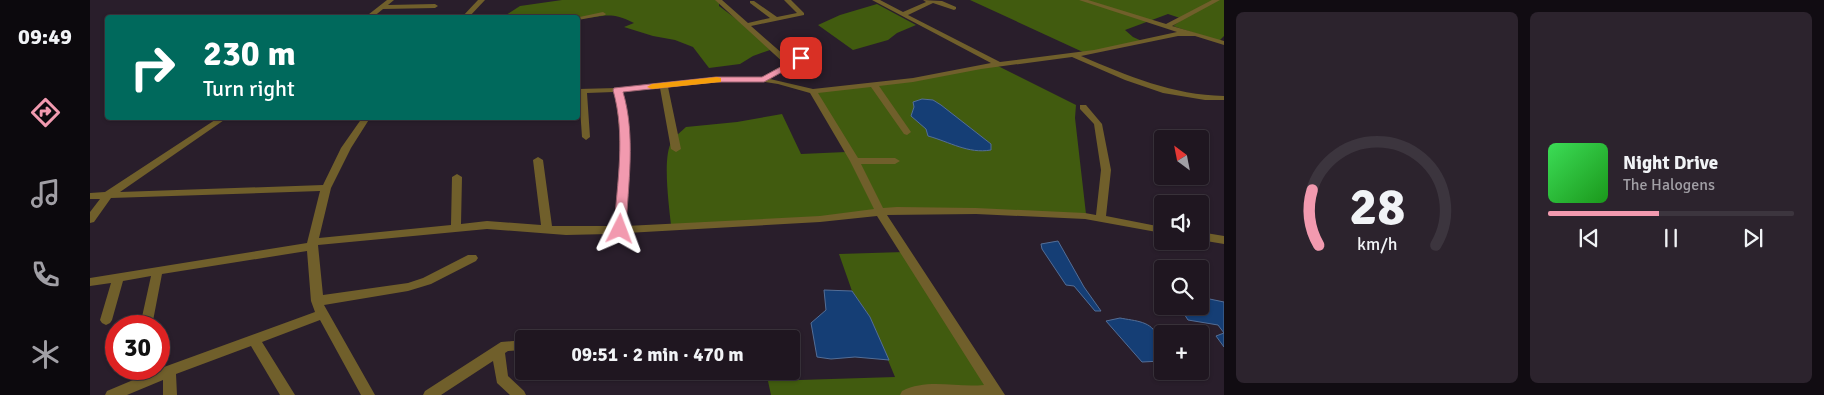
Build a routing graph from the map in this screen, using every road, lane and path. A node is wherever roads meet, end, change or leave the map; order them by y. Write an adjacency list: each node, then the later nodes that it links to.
1 (391, 0): 12 (street)
2 (482, 0): 16 (street)
3 (718, 0): 20 (street)
4 (786, 0): 19 (street)
5 (925, 0): 9 (street)
6 (1082, 0): 21 (street)
7 (1217, 0): 21 (street)
8 (878, 1): 17 (street)
9 (933, 1): 13 (street); 17 (street)
10 (752, 2): 19 (street)
11 (435, 6): 12 (street)
12 (381, 7): 15 (street)
13 (954, 8)
14 (603, 14): 18 (street)
15 (371, 15)
16 (467, 15)
17 (903, 15): 27 (street)
18 (580, 18)
19 (776, 19): 20 (street)
20 (747, 25): 26 (street)
21 (1168, 26): 22 (street)
22 (1190, 34): 24 (street); 25 (street)
23 (814, 41): 26 (street)
24 (1224, 43)
25 (1072, 55): 27 (street); 34 (street)
26 (790, 64): 28 (street)
27 (999, 65): 29 (street)
28 (764, 79): 30 (street); 33 (street)
29 (874, 85): 33 (street); 38 (street)
30 (664, 86): 31 (street); 40 (street)
31 (617, 90): 32 (street); 52 (street)
32 (580, 91): 39 (street)
33 (813, 91): 42 (street)
34 (1224, 98)
35 (1083, 107): 49 (street)
36 (220, 120): 47 (street)
37 (365, 120): 45 (street)
38 (907, 132)
39 (586, 137)
40 (676, 149)
41 (538, 160): 54 (street)
42 (855, 161): 43 (street); 48 (street)
43 (895, 161)
44 (457, 177): 51 (street)
45 (326, 188): 47 (street); 57 (street)
46 (90, 196): 47 (street)
47 (108, 196): 50 (street)
48 (880, 212): 49 (street); 52 (street); 72 (street)
49 (1101, 219): 53 (street)
50 (90, 220)
51 (456, 227): 54 (street); 57 (street)
52 (620, 229): 54 (street)
53 (1154, 229)
54 (547, 230)
55 (1209, 238): 56 (street)
56 (1224, 240)
57 (312, 244): 59 (street); 62 (street)
58 (472, 258): 62 (street)
59 (157, 272): 60 (street); 65 (street)
60 (118, 279): 61 (street); 64 (street)
61 (90, 282)
62 (317, 301): 63 (street)
63 (323, 314): 66 (street); 76 (street)
64 (107, 315)
65 (148, 315)
66 (254, 340): 69 (street); 75 (street)
67 (515, 344): 68 (street)
68 (498, 351): 77 (street); 78 (street)
69 (170, 370)
70 (146, 380): 73 (street)
71 (169, 380): 74 (street)
72 (996, 392): 79 (street)
73 (112, 395)
74 (170, 395)
75 (288, 395)
76 (368, 395)
77 (430, 395)
78 (519, 395)
79 (907, 395)

